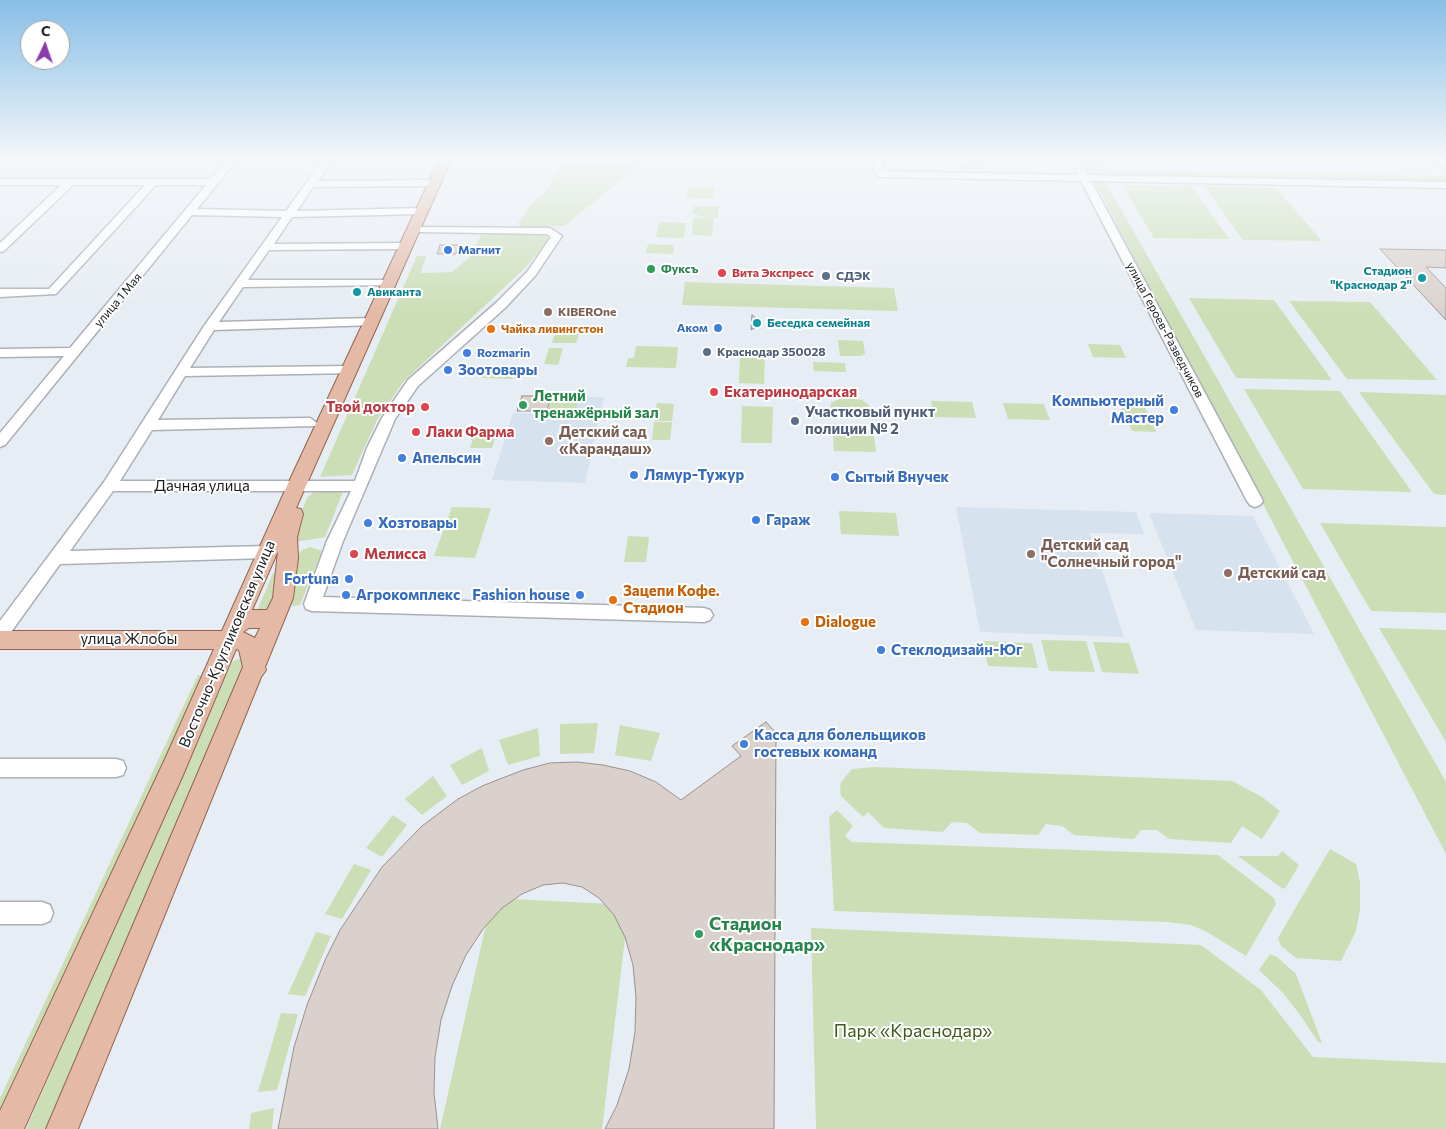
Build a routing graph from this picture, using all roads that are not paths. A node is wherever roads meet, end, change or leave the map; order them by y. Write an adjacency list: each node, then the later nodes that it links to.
1 (40, 211): 12 (street)
2 (127, 211): 15 (street)
3 (291, 211): 8 (street)
4 (422, 211): 8 (street); 10 (main road, Восточно-Кругликовская улица)
5 (429, 211): 9 (main road, Восточно-Кругликовская улица)
6 (1102, 211): 29 (street, улица Героев-Разведчиков)
7 (191, 212): 8 (street); 19 (street, улица 1 Мая)
8 (288, 214): 11 (street)
9 (421, 229): 27 (main road, Восточно-Кругликовская улица); 28 (street)
10 (406, 246): 11 (street); 13 (main road, Восточно-Кругликовская улица)
11 (266, 247): 14 (street)
12 (0, 249)
13 (389, 283): 14 (street); 17 (main road, Восточно-Кругликовская улица)
14 (240, 284): 18 (street)
15 (52, 292): 16 (street)
16 (0, 293)
17 (372, 322): 18 (street); 21 (main road, Восточно-Кругликовская улица)
18 (210, 326): 22 (street)
19 (74, 352): 20 (street); 25 (street, улица 1 Мая)
20 (0, 353)
21 (350, 370): 22 (street); 27 (main road, Восточно-Кругликовская улица)
22 (180, 372): 24 (street)
23 (310, 423): 24 (street)
24 (146, 425): 26 (street)
25 (0, 442)
26 (109, 486): 27 (street, Дачная улица); 31 (street)
27 (303, 486): 28 (street, Дачная улица); 30 (main road, Восточно-Кругликовская улица); 33 (main road, Восточно-Кругликовская улица)
28 (361, 486): 32 (street)
29 (1255, 501)
30 (268, 552): 31 (street); 34 (main road, Восточно-Кругликовская улица)
31 (55, 558): 35 (street)
32 (704, 616)
33 (274, 621): 34 (main road); 39 (main road, Восточно-Кругликовская улица)
34 (232, 632): 36 (main road, улица Жлобы); 38 (main road, Восточно-Кругликовская улица); 39 (main road, улица Жлобы)
35 (0, 634)
36 (0, 640)
37 (0, 646): 38 (main road, улица Жлобы)
38 (218, 661): 44 (main road, Восточно-Кругликовская улица)
39 (253, 661): 45 (main road, Восточно-Кругликовская улица)
40 (0, 768): 41 (street)
41 (116, 768)
42 (42, 912): 43 (street)
43 (0, 913)
44 (8, 1129)
45 (62, 1129)

